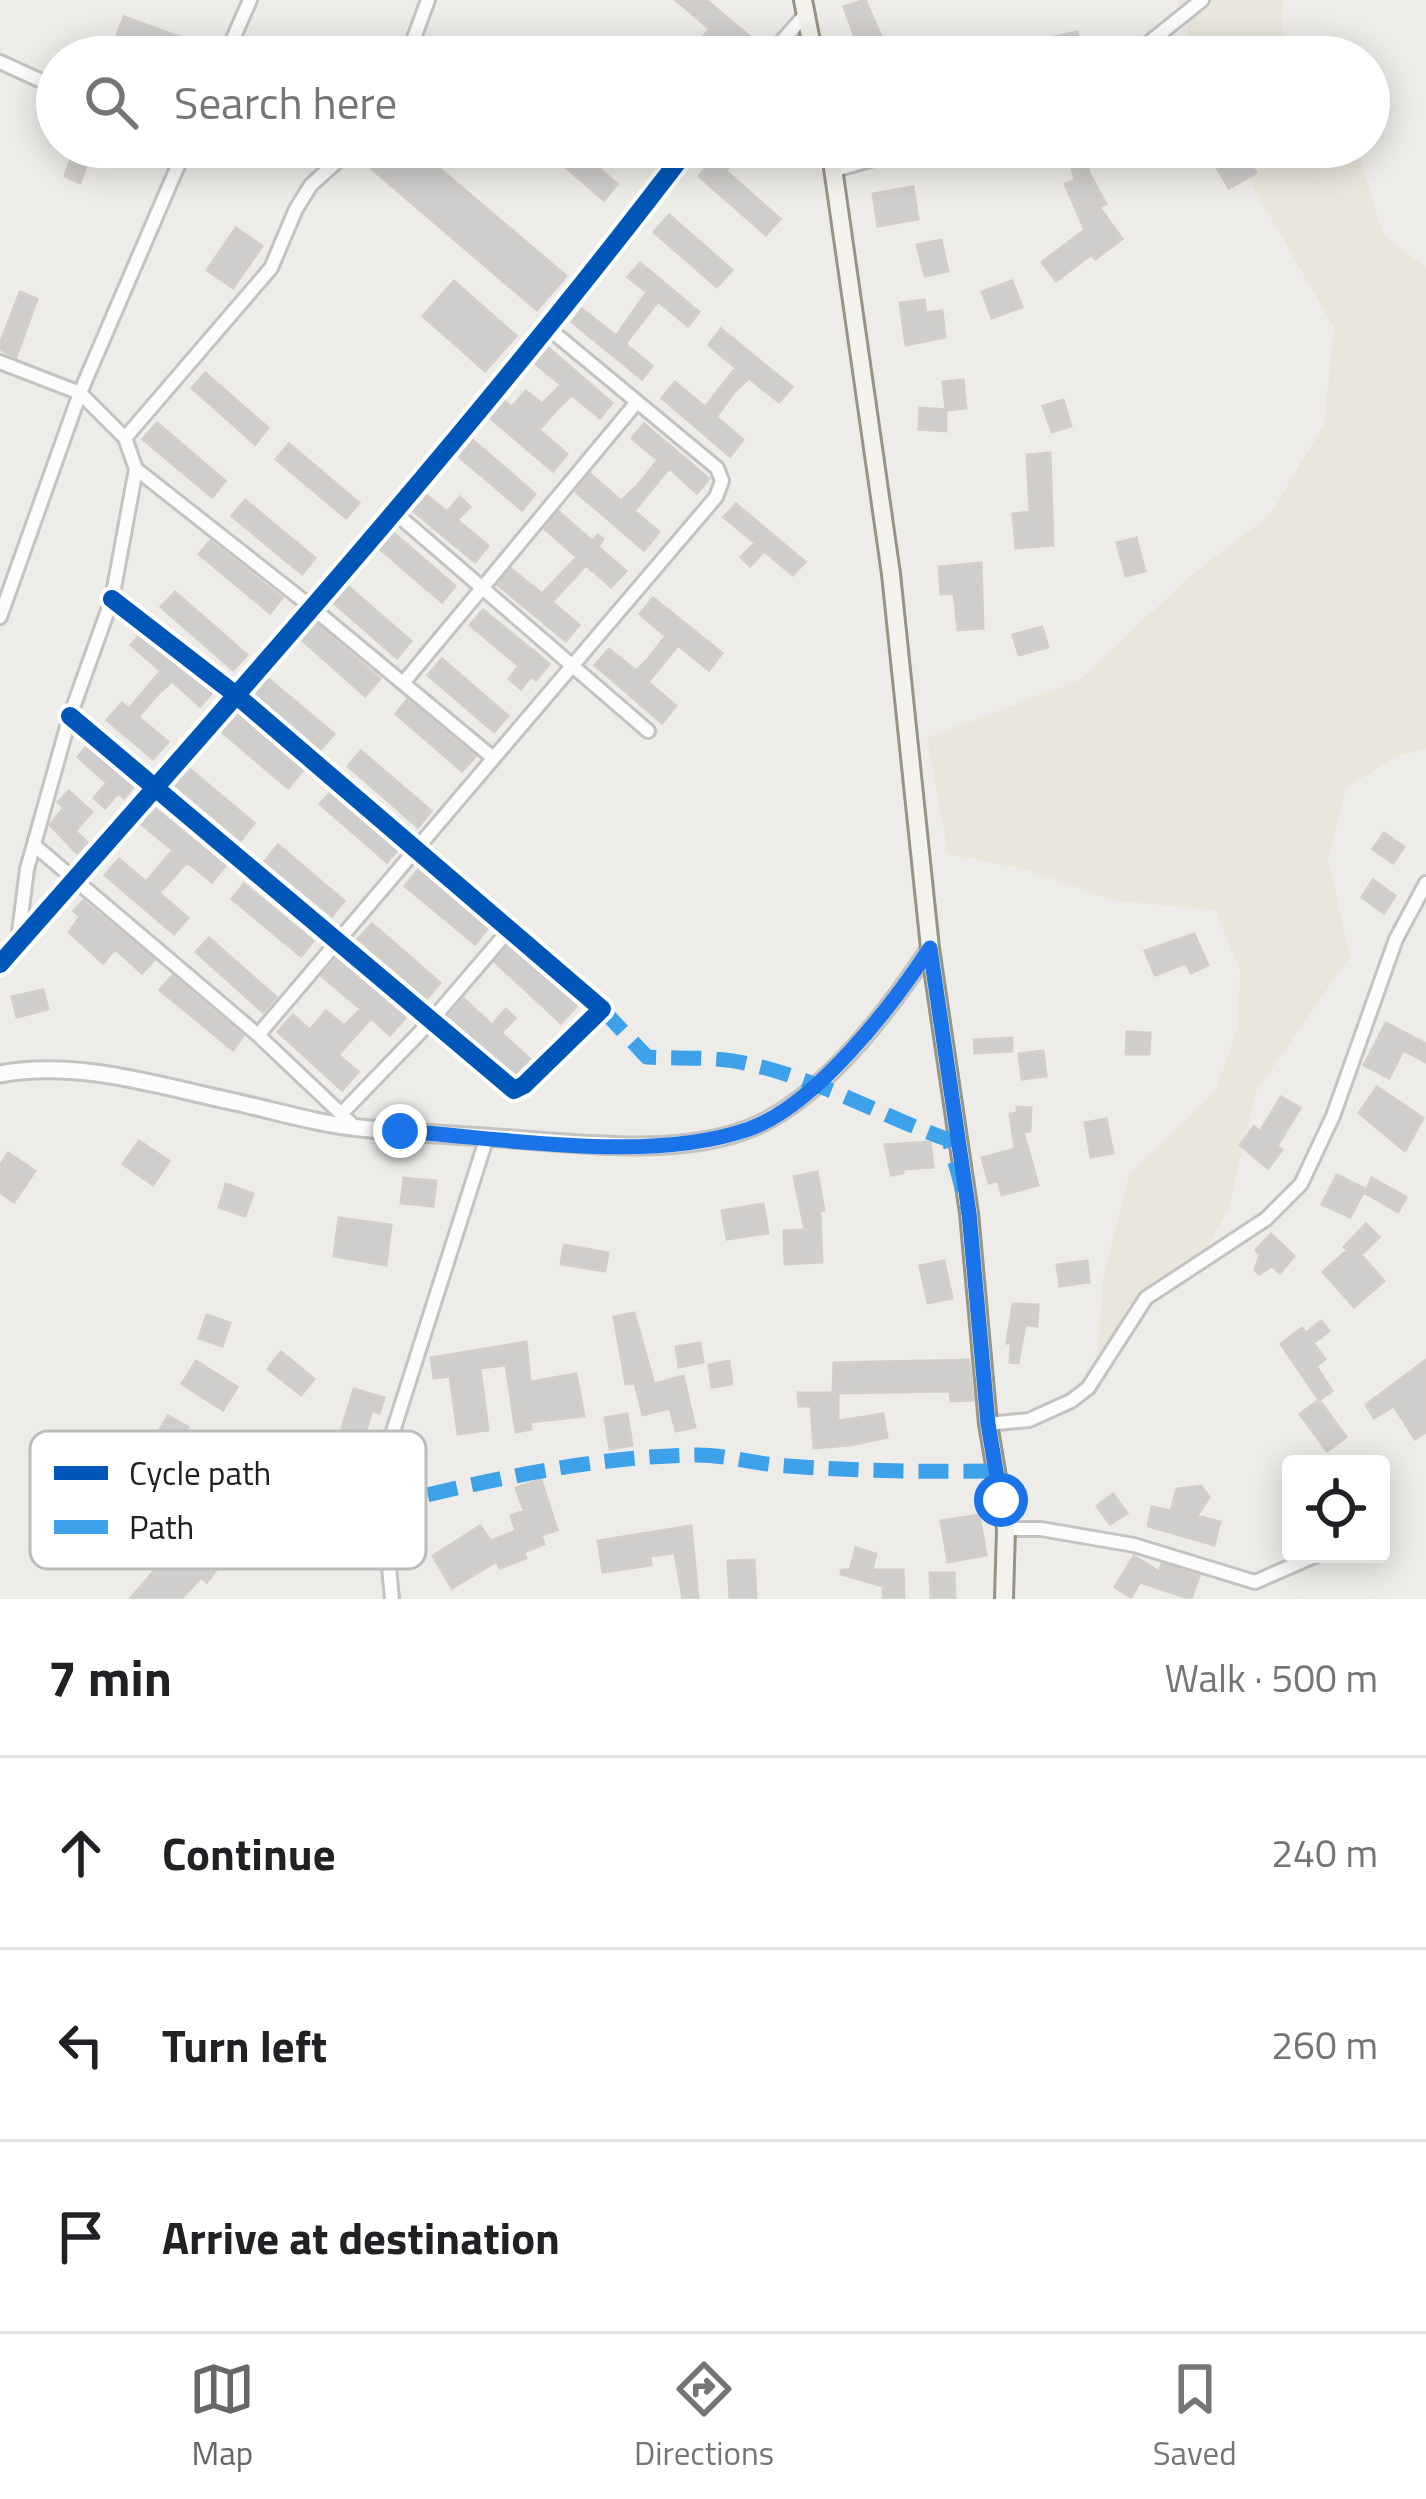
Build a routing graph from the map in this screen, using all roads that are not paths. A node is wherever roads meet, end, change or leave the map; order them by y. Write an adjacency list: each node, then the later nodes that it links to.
1 (250, 0): 5 (street)
2 (428, 0): 6 (street)
3 (1202, 0): 8 (street)
4 (804, 8): 7 (street)
5 (234, 36)
6 (415, 36)
7 (783, 36)
8 (1157, 36)
9 (0, 62): 10 (street)
10 (36, 78)
11 (177, 168): 18 (street)
12 (329, 168): 20 (street)
13 (673, 168): 16 (street)
14 (842, 168): 15 (street)
15 (835, 170): 41 (main road)
16 (548, 328): 19 (street); 22 (street)
17 (0, 362): 18 (street)
18 (80, 393): 20 (street); 26 (street)
19 (637, 402): 23 (street); 27 (street)
20 (125, 438): 21 (street)
21 (136, 470): 24 (street); 25 (street)
22 (393, 511): 23 (street); 25 (street)
23 (484, 589): 27 (street); 28 (street)
24 (112, 598): 29 (street); 30 (street)
25 (310, 606): 28 (street); 29 (street)
26 (0, 617)
27 (572, 664): 31 (street); 32 (street)
28 (403, 683): 32 (street)
29 (236, 695): 33 (street); 35 (street)
30 (70, 716): 33 (street); 34 (street)
31 (648, 731)
32 (492, 757): 35 (street)
33 (154, 788): 36 (street); 39 (street)
34 (34, 845): 36 (street); 40 (street)
35 (416, 852): 38 (street); 39 (street)
36 (75, 879): 40 (street); 44 (street)
37 (1426, 883): 49 (street)
38 (509, 930): 43 (street); 43 (street)
39 (338, 940): 43 (street); 44 (street)
40 (18, 944): 42 (street)
41 (930, 948): 48 (street); 49 (main road)
42 (0, 964)
43 (431, 1021): 46 (street)
44 (258, 1035): 46 (street)
45 (0, 1074): 47 (street)
46 (342, 1113): 47 (street)
47 (356, 1128): 48 (street)
48 (488, 1137): 50 (street)
49 (988, 1424): 51 (main road)
50 (393, 1431)
51 (1006, 1529): 52 (street); 55 (main road)
52 (1298, 1563)
53 (389, 1569): 54 (street)
54 (392, 1599)
55 (1004, 1599)

